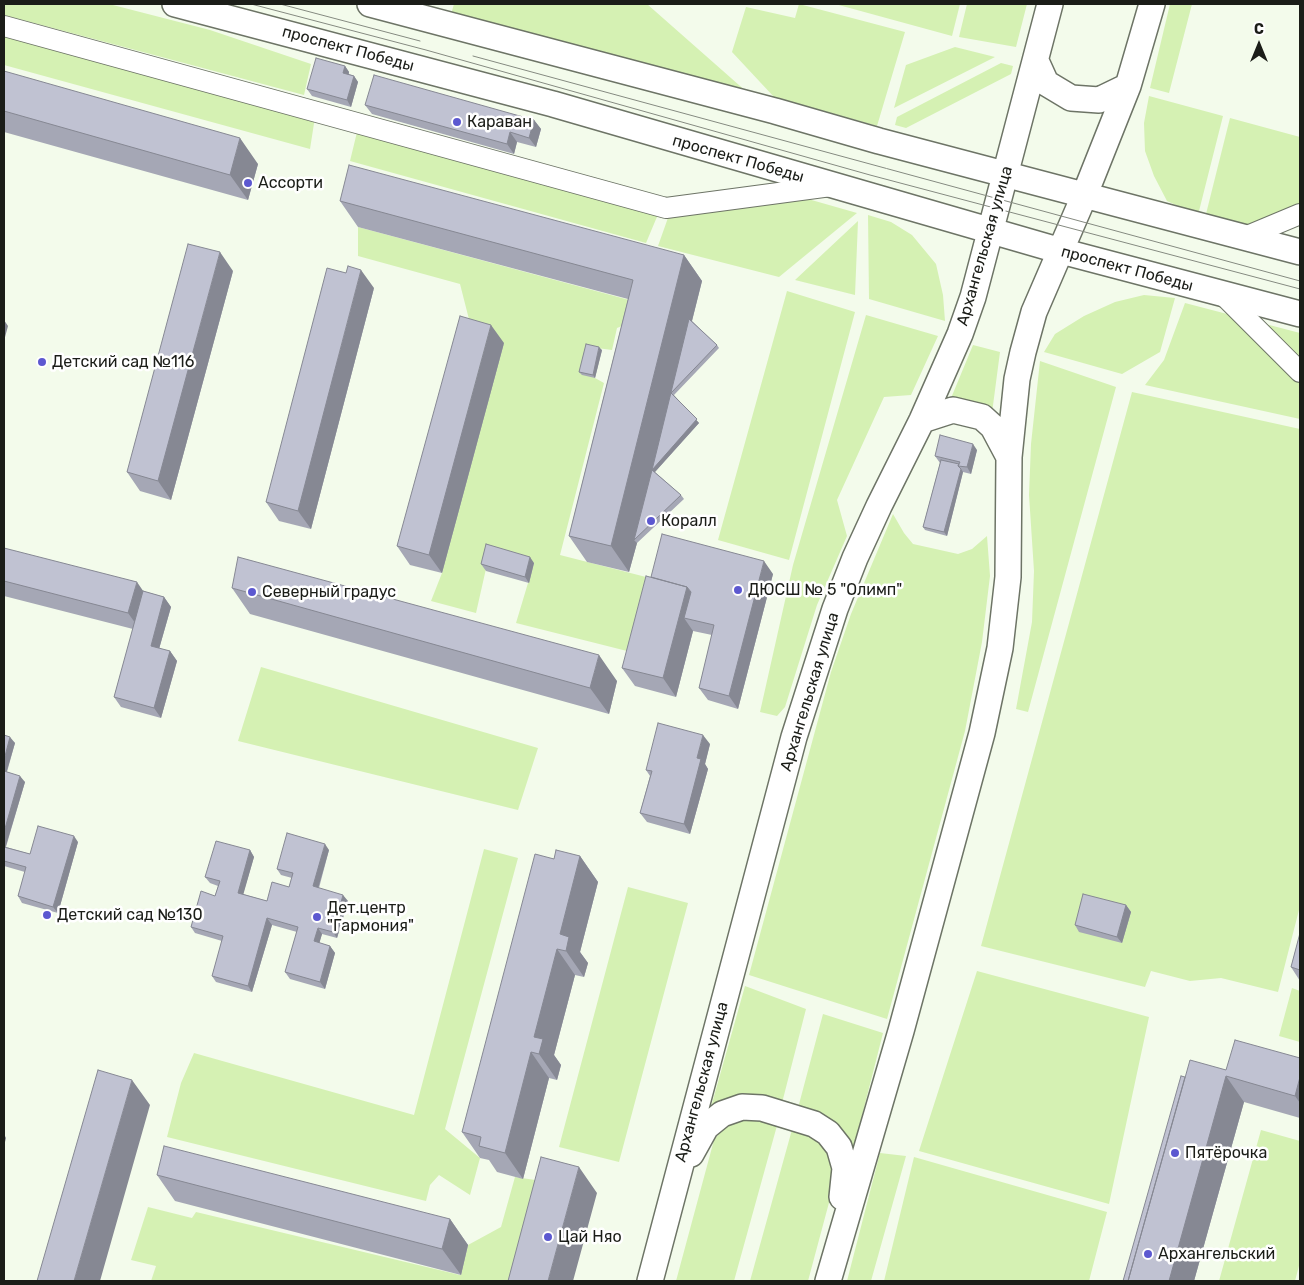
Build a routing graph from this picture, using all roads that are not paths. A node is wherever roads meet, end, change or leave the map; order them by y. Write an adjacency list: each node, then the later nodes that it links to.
1 (175, 4): 9 (main road, проспект Победы)
2 (370, 4): 8 (main road)
3 (1050, 4): 6 (main road, Архангельская улица)
4 (1152, 4): 7 (main road)
5 (4, 26): 9 (street)
6 (1036, 61): 7 (main road); 8 (main road, Архангельская улица)
7 (1128, 86): 10 (main road)
8 (1006, 174): 10 (main road); 12 (main road, Архангельская улица)
9 (831, 186): 12 (main road, проспект Победы)
10 (1085, 194): 13 (main road); 14 (main road)
11 (1300, 214): 13 (street)
12 (991, 231): 14 (main road, проспект Победы); 19 (main road, Архангельская улица)
13 (1245, 237): 15 (main road)
14 (1060, 251): 16 (main road, проспект Победы); 20 (main road)
15 (1300, 252)
16 (1221, 293): 17 (main road, проспект Победы); 18 (street)
17 (1300, 314)
18 (1300, 372)
19 (922, 420): 20 (main road); 21 (main road, Архангельская улица)
20 (1009, 457): 22 (main road)
21 (675, 1184): 22 (main road); 23 (main road, Архангельская улица)
22 (839, 1242): 24 (main road)
23 (650, 1281)
24 (828, 1281)

